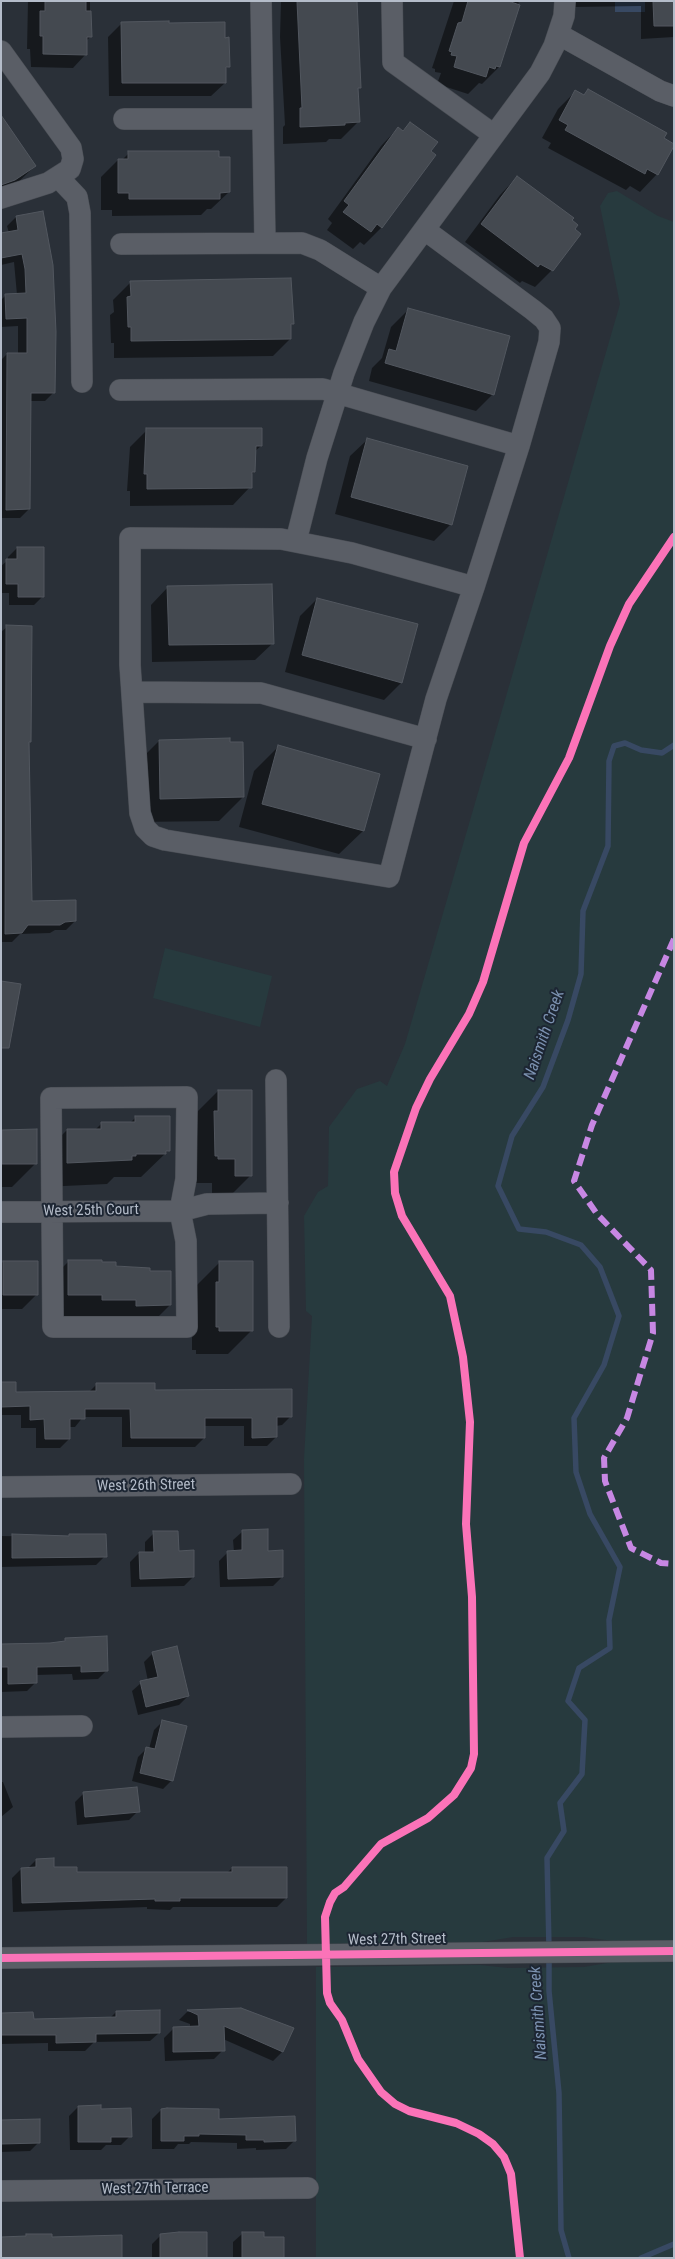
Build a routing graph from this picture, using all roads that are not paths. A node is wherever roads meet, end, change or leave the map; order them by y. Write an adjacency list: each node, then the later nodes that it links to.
1 (261, 1): 8 (street)
2 (392, 1): 9 (street)
3 (565, 1): 4 (street)
4 (558, 34): 6 (street); 9 (street)
5 (1, 50): 10 (street)
6 (674, 96)
7 (124, 119): 8 (street)
8 (263, 119): 13 (street)
9 (494, 135): 12 (street)
10 (58, 177): 11 (street); 16 (street)
11 (1, 198)
12 (425, 230): 15 (street); 19 (street)
13 (265, 243): 14 (street); 15 (street)
14 (121, 244)
15 (382, 288): 18 (street)
16 (82, 382)
17 (120, 390): 18 (street)
18 (337, 393): 19 (street); 20 (street)
19 (518, 446): 21 (street)
20 (296, 541): 21 (street); 22 (street)
21 (474, 587): 23 (street)
22 (132, 692): 23 (street); 23 (street)
23 (426, 739)
24 (276, 1080): 25 (street)
25 (278, 1203): 26 (street, West 25th Court); 29 (street)
26 (180, 1210): 28 (street, West 25th Court); 28 (street); 28 (street)
27 (1, 1212): 28 (street, West 25th Court)
28 (52, 1212)
29 (279, 1327)
30 (292, 1484): 31 (street, West 26th Street)
31 (1, 1487)
32 (82, 1726): 33 (street)
33 (1, 1727)
34 (674, 1951): 35 (street, West 27th Street)
35 (1, 1958)
36 (308, 2188): 37 (street, West 27th Terrace)
37 (1, 2191)

